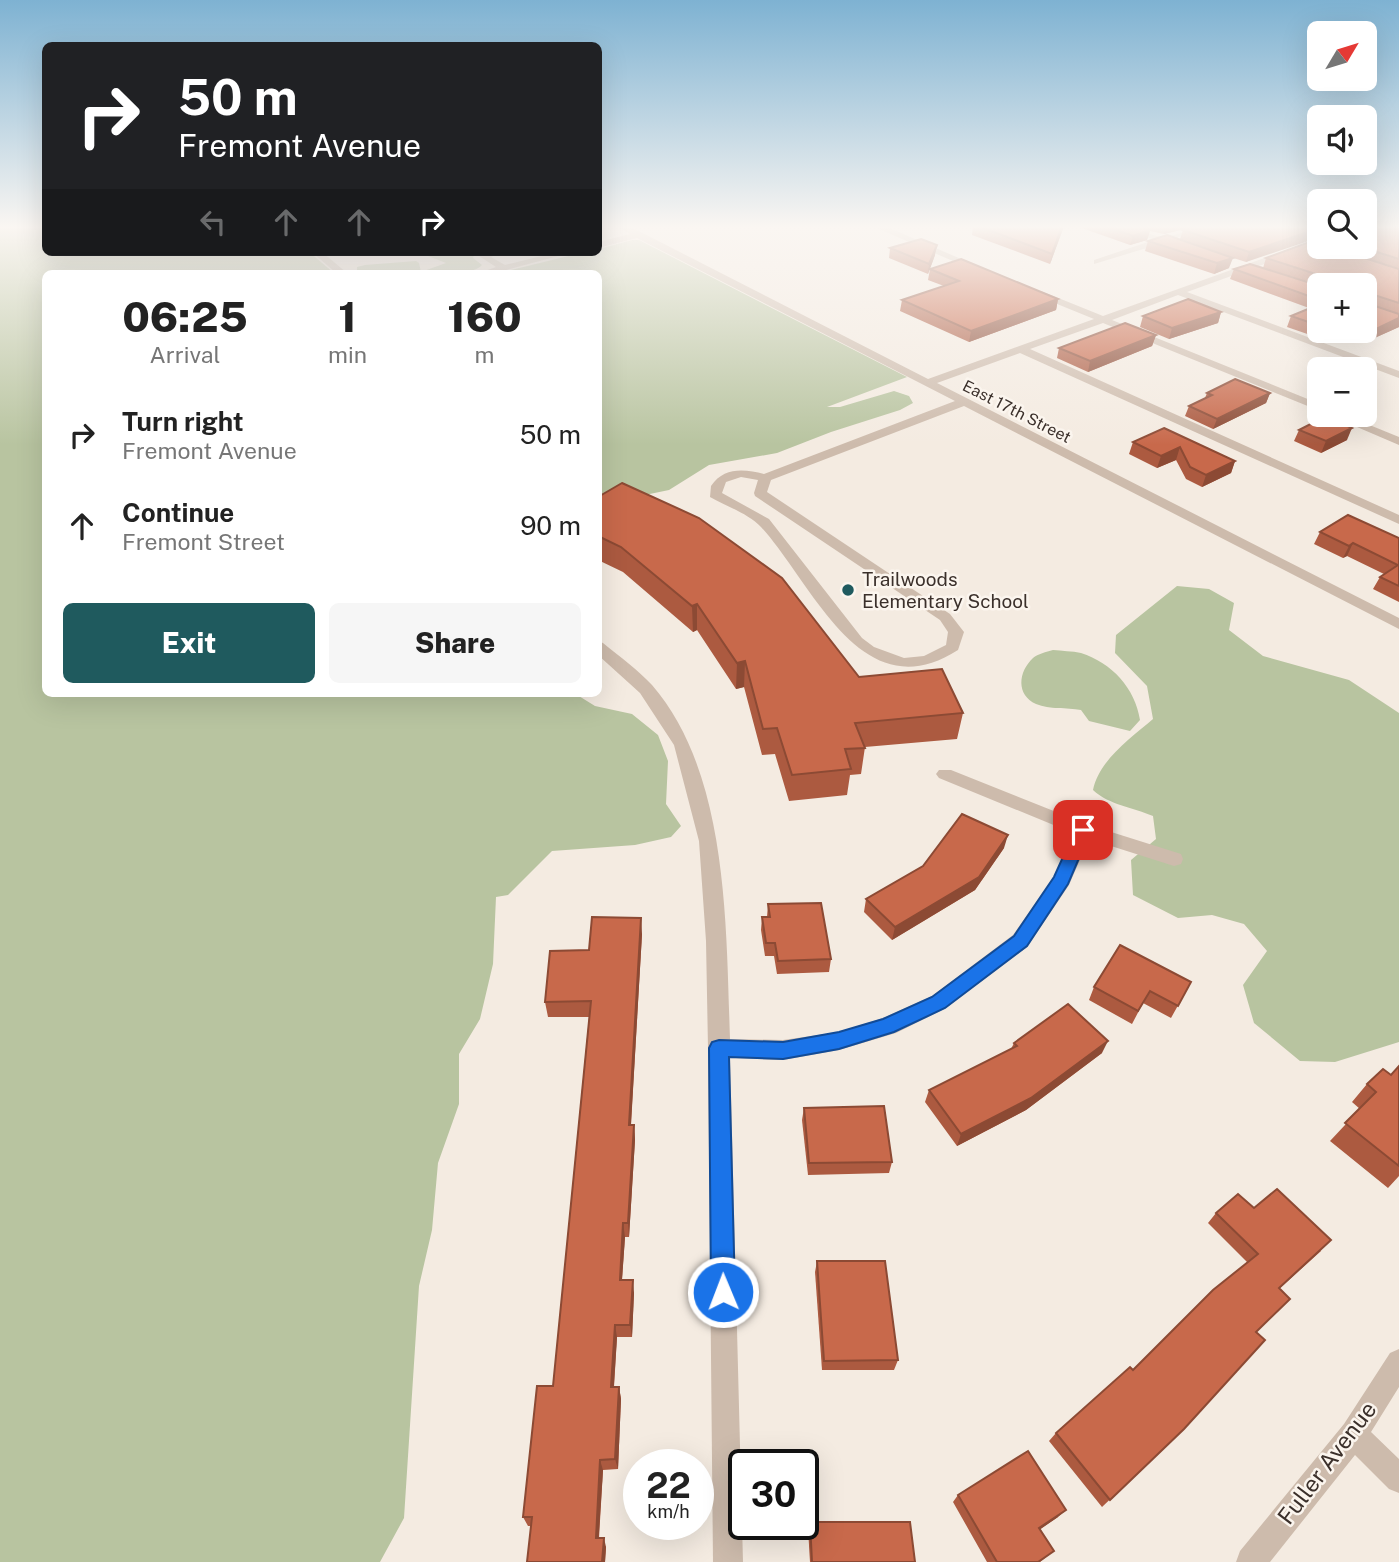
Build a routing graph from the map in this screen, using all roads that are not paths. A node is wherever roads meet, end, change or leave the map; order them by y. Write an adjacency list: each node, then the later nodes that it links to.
1 (763, 299): 8 (street, East 17th Street)
2 (1053, 299): 5 (street)
3 (1159, 299): 5 (street)
4 (1196, 299): 7 (street)
5 (1103, 319): 6 (street); 10 (street)
6 (1020, 349): 8 (street); 16 (street)
7 (1399, 375)
8 (927, 383): 9 (street, East 17th Street)
9 (963, 402): 13 (street); 17 (street, East 17th Street)
10 (1307, 403)
11 (1365, 427): 12 (street)
12 (1399, 441)
13 (765, 478): 14 (street); 15 (street)
14 (776, 504): 15 (street); 15 (street)
15 (751, 513)
16 (1399, 520)
17 (1399, 624)
18 (602, 650): 22 (street)
19 (945, 774): 20 (street)
20 (1083, 830): 21 (street); 22 (street)
21 (1174, 859)
22 (719, 1048): 26 (street)
23 (1399, 1362): 24 (street, Fuller Avenue)
24 (1354, 1434): 25 (street); 27 (street, Fuller Avenue)
25 (1399, 1479)
26 (728, 1562)
27 (1251, 1562)

